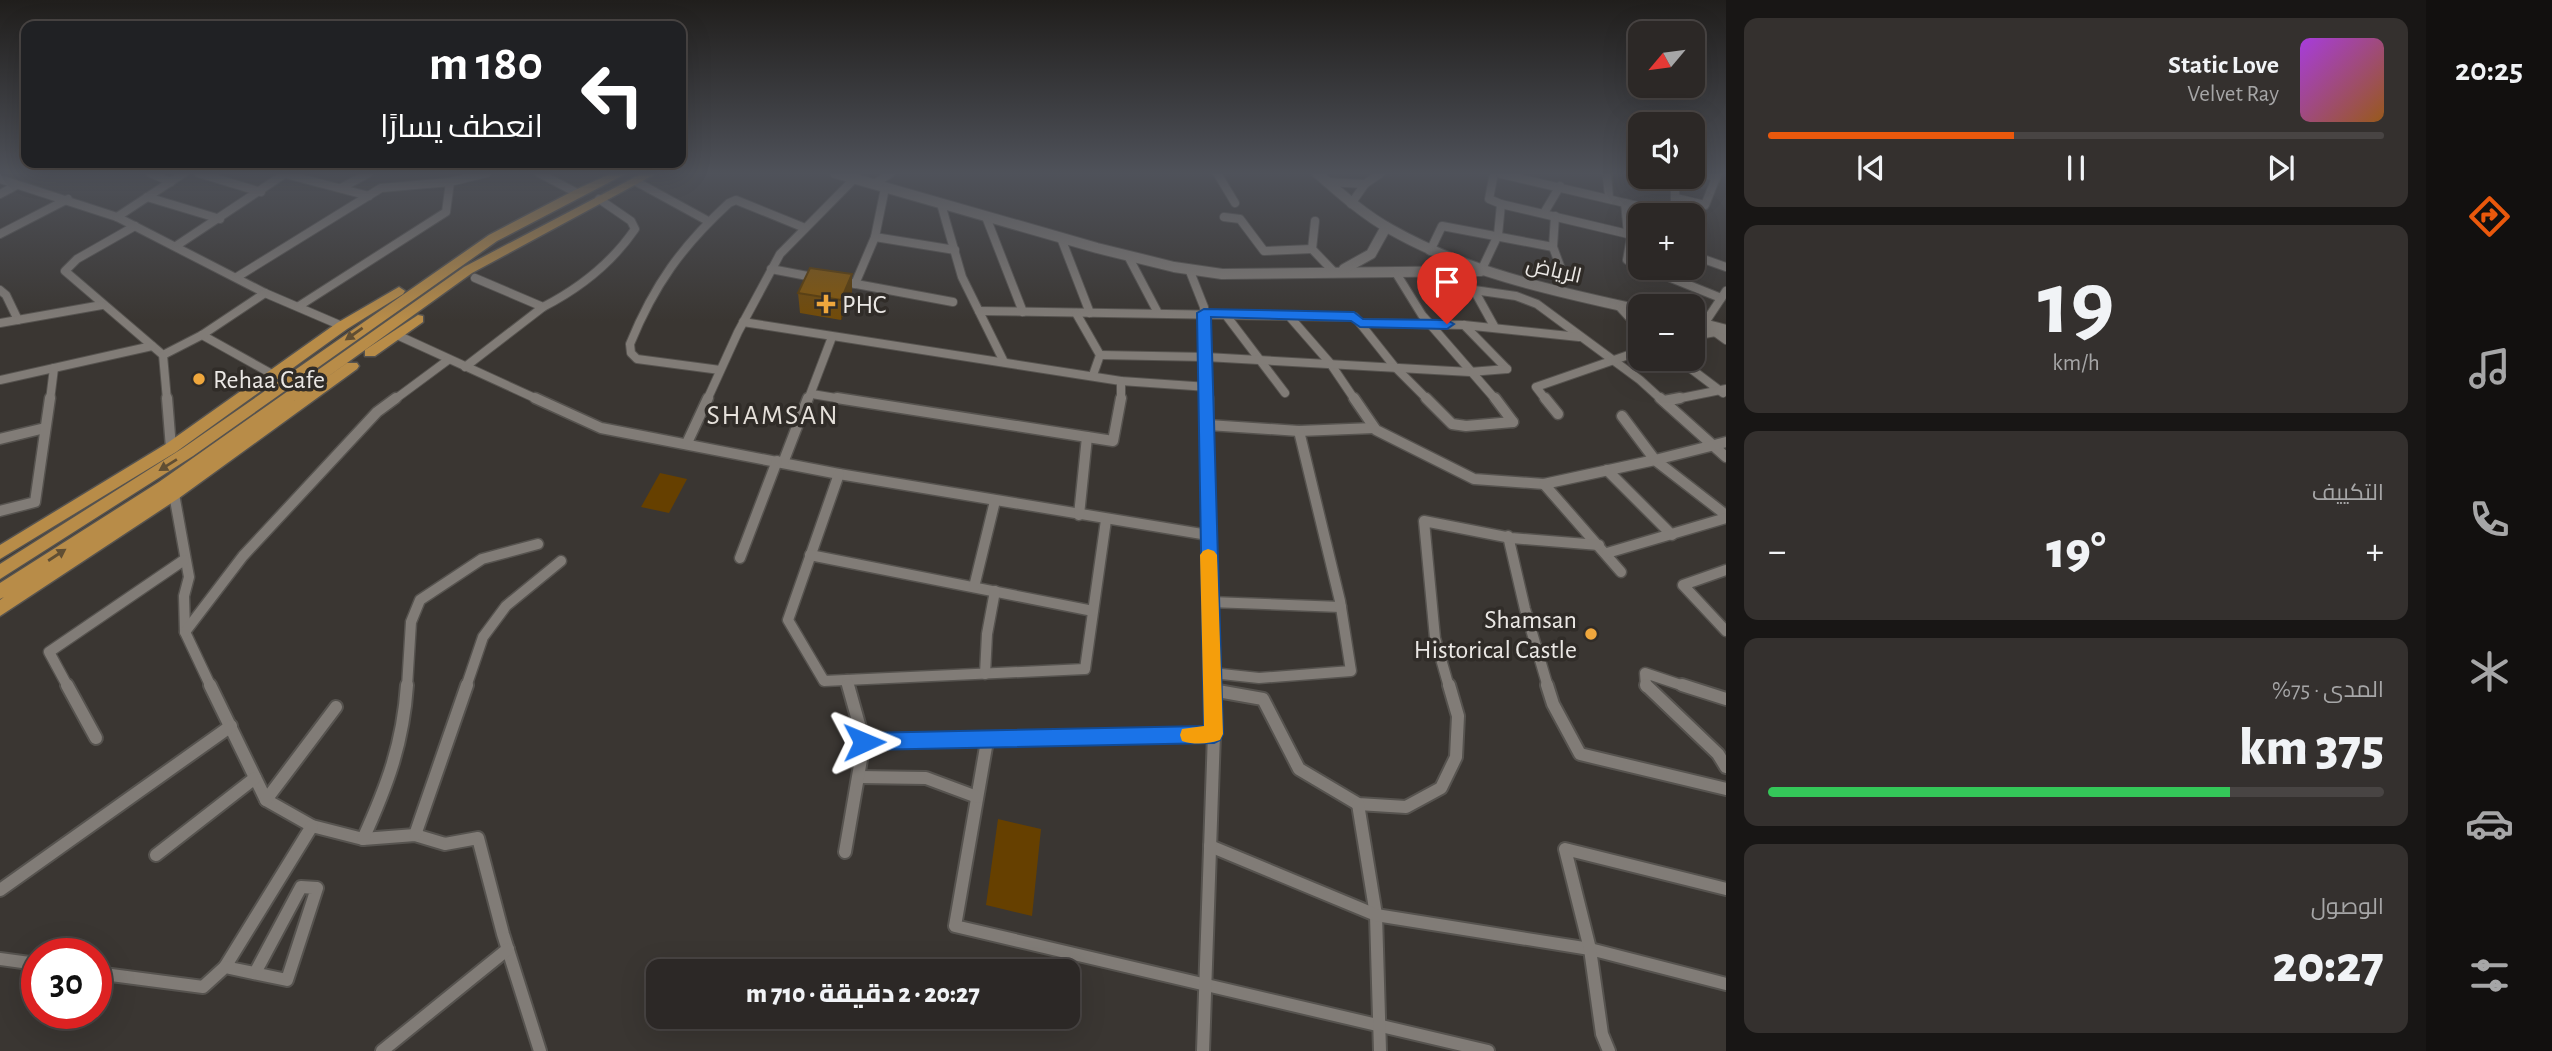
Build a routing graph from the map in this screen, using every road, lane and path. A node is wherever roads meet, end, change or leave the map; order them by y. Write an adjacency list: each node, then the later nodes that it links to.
1 (23, 222): 26 (street)
2 (127, 222): 23 (street)
3 (215, 222): 33 (street)
4 (326, 222): 48 (street)
5 (430, 222): 59 (street)
6 (523, 222): 31 (main road)
7 (557, 222): 32 (main road)
8 (632, 222): 60 (street)
9 (707, 222): 100 (street)
10 (790, 222): 25 (street)
11 (811, 222): 25 (street)
12 (877, 222): 29 (street)
13 (946, 222): 36 (street)
14 (988, 222): 63 (street)
15 (1005, 222): 30 (street)
16 (1242, 222): 35 (street)
17 (1315, 222): 35 (street)
18 (1378, 222): 24 (street, الرياض)
19 (1500, 222): 28 (street)
20 (1555, 222): 34 (street)
21 (1580, 222): 27 (street)
22 (1627, 222): 27 (street)
23 (135, 226): 33 (street); 57 (street)
24 (1385, 227): 37 (street, الرياض); 46 (street)
25 (805, 228): 42 (street)
26 (0, 234)
27 (1628, 234)
28 (1498, 235): 34 (street); 37 (street); 45 (street)
29 (874, 237): 36 (street); 51 (street)
30 (1061, 237): 38 (street); 65 (street)
31 (493, 238): 78 (main road); 112 (main road, one-way to 112)
32 (522, 241): 49 (main road); 112 (main road)
33 (176, 247): 48 (street)
34 (1553, 247): 40 (street)
35 (1312, 249): 46 (street)
36 (955, 250): 62 (street)
37 (1430, 251): 45 (street, الرياض)
38 (1128, 256): 43 (street); 66 (street)
39 (1705, 260): 41 (street)
40 (1560, 266)
41 (1726, 267)
42 (771, 269): 51 (street); 73 (street)
43 (1189, 269): 46 (street); 67 (street)
44 (1456, 271): 45 (street); 47 (street); 53 (street)
45 (1481, 271): 58 (street, الرياض)
46 (1334, 272): 47 (street)
47 (1396, 272): 76 (street)
48 (237, 276): 54 (street)
49 (475, 278): 60 (street); 82 (main road)
50 (1683, 280): 55 (street)
51 (855, 284): 56 (street)
52 (0, 289): 72 (street)
53 (1474, 290): 79 (street); 84 (street)
54 (265, 293): 59 (street); 81 (street)
55 (1723, 294): 69 (street)
56 (953, 302)
57 (102, 305): 72 (street); 86 (street)
58 (1618, 305): 61 (street, الرياض); 71 (street)
59 (299, 306): 78 (street)
60 (543, 307): 98 (street)
61 (1628, 307)
62 (979, 311): 63 (street); 95 (street)
63 (1023, 312): 64 (street)
64 (1076, 313): 65 (street); 88 (street)
65 (1090, 313): 66 (street)
66 (1158, 313): 67 (street)
67 (1204, 313): 68 (street); 90 (street)
68 (1225, 314): 70 (street); 91 (street)
69 (1705, 315)
70 (1289, 316): 75 (street); 96 (street)
71 (1628, 316)
72 (18, 320): 74 (street)
73 (743, 322): 83 (street); 100 (street)
74 (0, 323)
75 (1360, 323): 76 (street); 97 (street)
76 (1430, 324): 77 (street); 102 (street)
77 (1464, 324): 79 (street); 102 (street)
78 (342, 326): 103 (main road); 112 (main road)
79 (1493, 326): 84 (street)
80 (1721, 330): 85 (street)
81 (202, 335): 87 (street); 103 (street)
82 (397, 335): 92 (main road); 93 (street)
83 (832, 337): 95 (street); 110 (street)
84 (1581, 337): 94 (street)
85 (1726, 340)
86 (152, 346): 87 (street); 99 (street)
87 (163, 355): 124 (street)
88 (1100, 355): 90 (street); 104 (street)
89 (1628, 356): 94 (street)
90 (1206, 357): 91 (street); 107 (street)
91 (1259, 359): 96 (street); 109 (street)
92 (360, 360): 112 (main road); 131 (main road)
93 (448, 360): 98 (street); 159 (street)
94 (1616, 361): 111 (street); 113 (street)
95 (1004, 362): 104 (street)
96 (1330, 363): 97 (street); 117 (street)
97 (1394, 366): 102 (street); 102 (street)
98 (465, 367): 122 (street)
99 (54, 368): 105 (street); 116 (street)
100 (720, 370): 122 (street)
101 (1695, 371): 108 (street)
102 (1470, 372)
103 (272, 374): 124 (main road)
104 (1093, 375): 106 (street)
105 (0, 380)
106 (1121, 381): 107 (street); 119 (street)
107 (1208, 387): 115 (street)
108 (1724, 391): 111 (street)
109 (1285, 393)
110 (811, 394): 119 (street); 127 (street)
111 (1664, 401): 123 (street)
112 (257, 412): 149 (main road, one-way to 149); 152 (main road, one-way to 112)
113 (1558, 414)
114 (1622, 416): 126 (street)
115 (1208, 425): 118 (street); 137 (street)
116 (45, 428): 120 (street); 133 (street)
117 (1374, 428): 118 (street); 130 (street)
118 (1299, 431): 155 (street)
119 (1087, 437): 134 (street)
120 (0, 439)
121 (1726, 442): 123 (street)
122 (687, 443): 127 (street)
123 (1712, 445): 125 (street); 126 (street)
124 (171, 448): 142 (main road)
125 (1726, 457)
126 (1655, 460): 128 (street); 135 (street)
127 (780, 462): 129 (street); 145 (street)
128 (1607, 470): 130 (street); 138 (street)
129 (839, 474): 132 (street); 144 (street)
130 (1544, 484): 141 (street)
131 (174, 495): 146 (street); 156 (main road)
132 (995, 501): 134 (street); 151 (street)
133 (0, 512)
134 (1079, 515): 136 (street)
135 (1726, 516): 138 (street)
136 (1106, 520): 137 (street); 157 (street)
137 (1208, 535): 154 (street)
138 (1672, 535): 143 (street)
139 (1508, 536): 141 (street); 174 (street); 177 (street)
140 (538, 544): 180 (street)
141 (1599, 545): 143 (street)
142 (0, 552)
143 (1607, 552): 150 (street)
144 (810, 555): 151 (street); 162 (street)
145 (740, 558)
146 (184, 561): 159 (street); 168 (street)
147 (561, 561): 179 (street)
148 (1726, 570): 158 (street)
149 (0, 572)
150 (1621, 572)
151 (974, 587): 153 (street)
152 (0, 592)
153 (995, 592): 157 (street); 161 (street)
154 (1210, 602): 155 (street); 160 (street)
155 (1341, 607): 160 (street)
156 (0, 609)
157 (1093, 611): 161 (street)
158 (1726, 631)
159 (185, 632): 166 (street)
160 (1212, 673): 163 (street)
161 (985, 674): 162 (street)
162 (847, 680): 170 (street)
163 (1212, 690): 167 (street); 177 (street)
164 (1726, 699): 171 (street)
165 (336, 707): 176 (street)
166 (231, 726): 173 (street); 185 (street)
167 (1214, 734): 169 (street); 181 (street)
168 (96, 738)
169 (987, 741): 170 (street); 175 (street)
170 (864, 742): 172 (street)
171 (1726, 767)
172 (859, 777): 175 (street); 182 (street)
173 (255, 778): 176 (street); 183 (street)
174 (1726, 789)
175 (977, 797): 195 (street)
176 (267, 800): 178 (street)
177 (1358, 804): 186 (street)
178 (312, 826): 180 (street); 191 (street)
179 (415, 835): 180 (street); 187 (street)
180 (363, 839)
181 (1210, 846): 186 (street); 195 (street)
182 (845, 852)
183 (156, 855)
184 (1726, 889): 188 (street)
185 (0, 890)
186 (1376, 915): 188 (street); 196 (street)
187 (508, 949): 197 (street); 198 (street)
188 (1590, 949): 194 (street); 202 (street)
189 (0, 959): 190 (street)
190 (21, 962)
191 (225, 967): 192 (street); 193 (street)
192 (255, 973): 192 (street)
193 (112, 975)
194 (1726, 984)
195 (1206, 987): 196 (street); 199 (street)
196 (1378, 1024): 200 (street); 201 (street)
197 (382, 1051)
198 (540, 1051)
199 (1203, 1051)
200 (1380, 1051)
201 (1488, 1051)
202 (1609, 1051)

